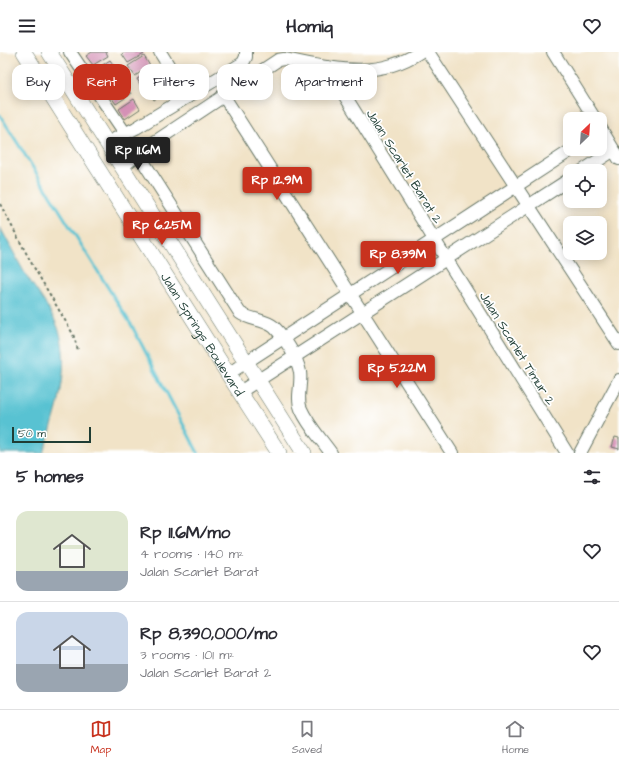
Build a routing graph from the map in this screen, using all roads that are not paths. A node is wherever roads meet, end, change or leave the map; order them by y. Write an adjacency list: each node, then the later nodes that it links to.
1 (24, 52): 38 (main road, Jalan Springs Boulevard)
2 (49, 52): 21 (main road, Jalan Springs Boulevard)
3 (70, 52): 19 (street)
4 (160, 52): 9 (street)
5 (420, 52): 12 (street)
6 (428, 52): 28 (street)
7 (553, 52): 18 (street)
8 (246, 55): 13 (street)
9 (167, 64)
10 (272, 64): 11 (street)
11 (309, 64)
12 (377, 70)
13 (209, 84)
14 (217, 99): 22 (street)
15 (183, 100): 19 (street)
16 (226, 100): 32 (street)
17 (347, 100): 30 (street, Jalan Scarlet Barat 2)
18 (591, 112)
19 (125, 133): 21 (street)
20 (607, 140): 23 (street)
21 (107, 143): 26 (main road, Jalan Springs Boulevard)
22 (139, 155): 26 (street); 34 (street)
23 (616, 155): 25 (street)
24 (563, 156): 28 (street)
25 (597, 164)
26 (122, 167): 37 (main road, Jalan Springs Boulevard)
27 (563, 184): 29 (street)
28 (516, 187): 29 (street); 30 (street)
29 (528, 206): 31 (street); 35 (street)
30 (434, 240): 31 (street, Jalan Scarlet Barat 2); 32 (street)
31 (446, 259): 33 (street); 46 (street, Jalan Scarlet Timur 2)
32 (350, 294): 33 (street); 34 (street)
33 (362, 313): 36 (street); 45 (street)
34 (283, 338): 36 (street); 37 (street)
35 (619, 344)
36 (294, 357): 39 (street); 44 (street)
37 (247, 362): 38 (street); 39 (main road, Jalan Springs Boulevard)
38 (228, 374): 41 (main road, Jalan Springs Boulevard)
39 (257, 380): 41 (street); 43 (main road, Jalan Springs Boulevard)
40 (618, 384): 47 (street)
41 (240, 392): 42 (main road, Jalan Springs Boulevard)
42 (279, 453)
43 (304, 453)
44 (331, 453)
45 (452, 453)
46 (567, 453)
47 (580, 453)

